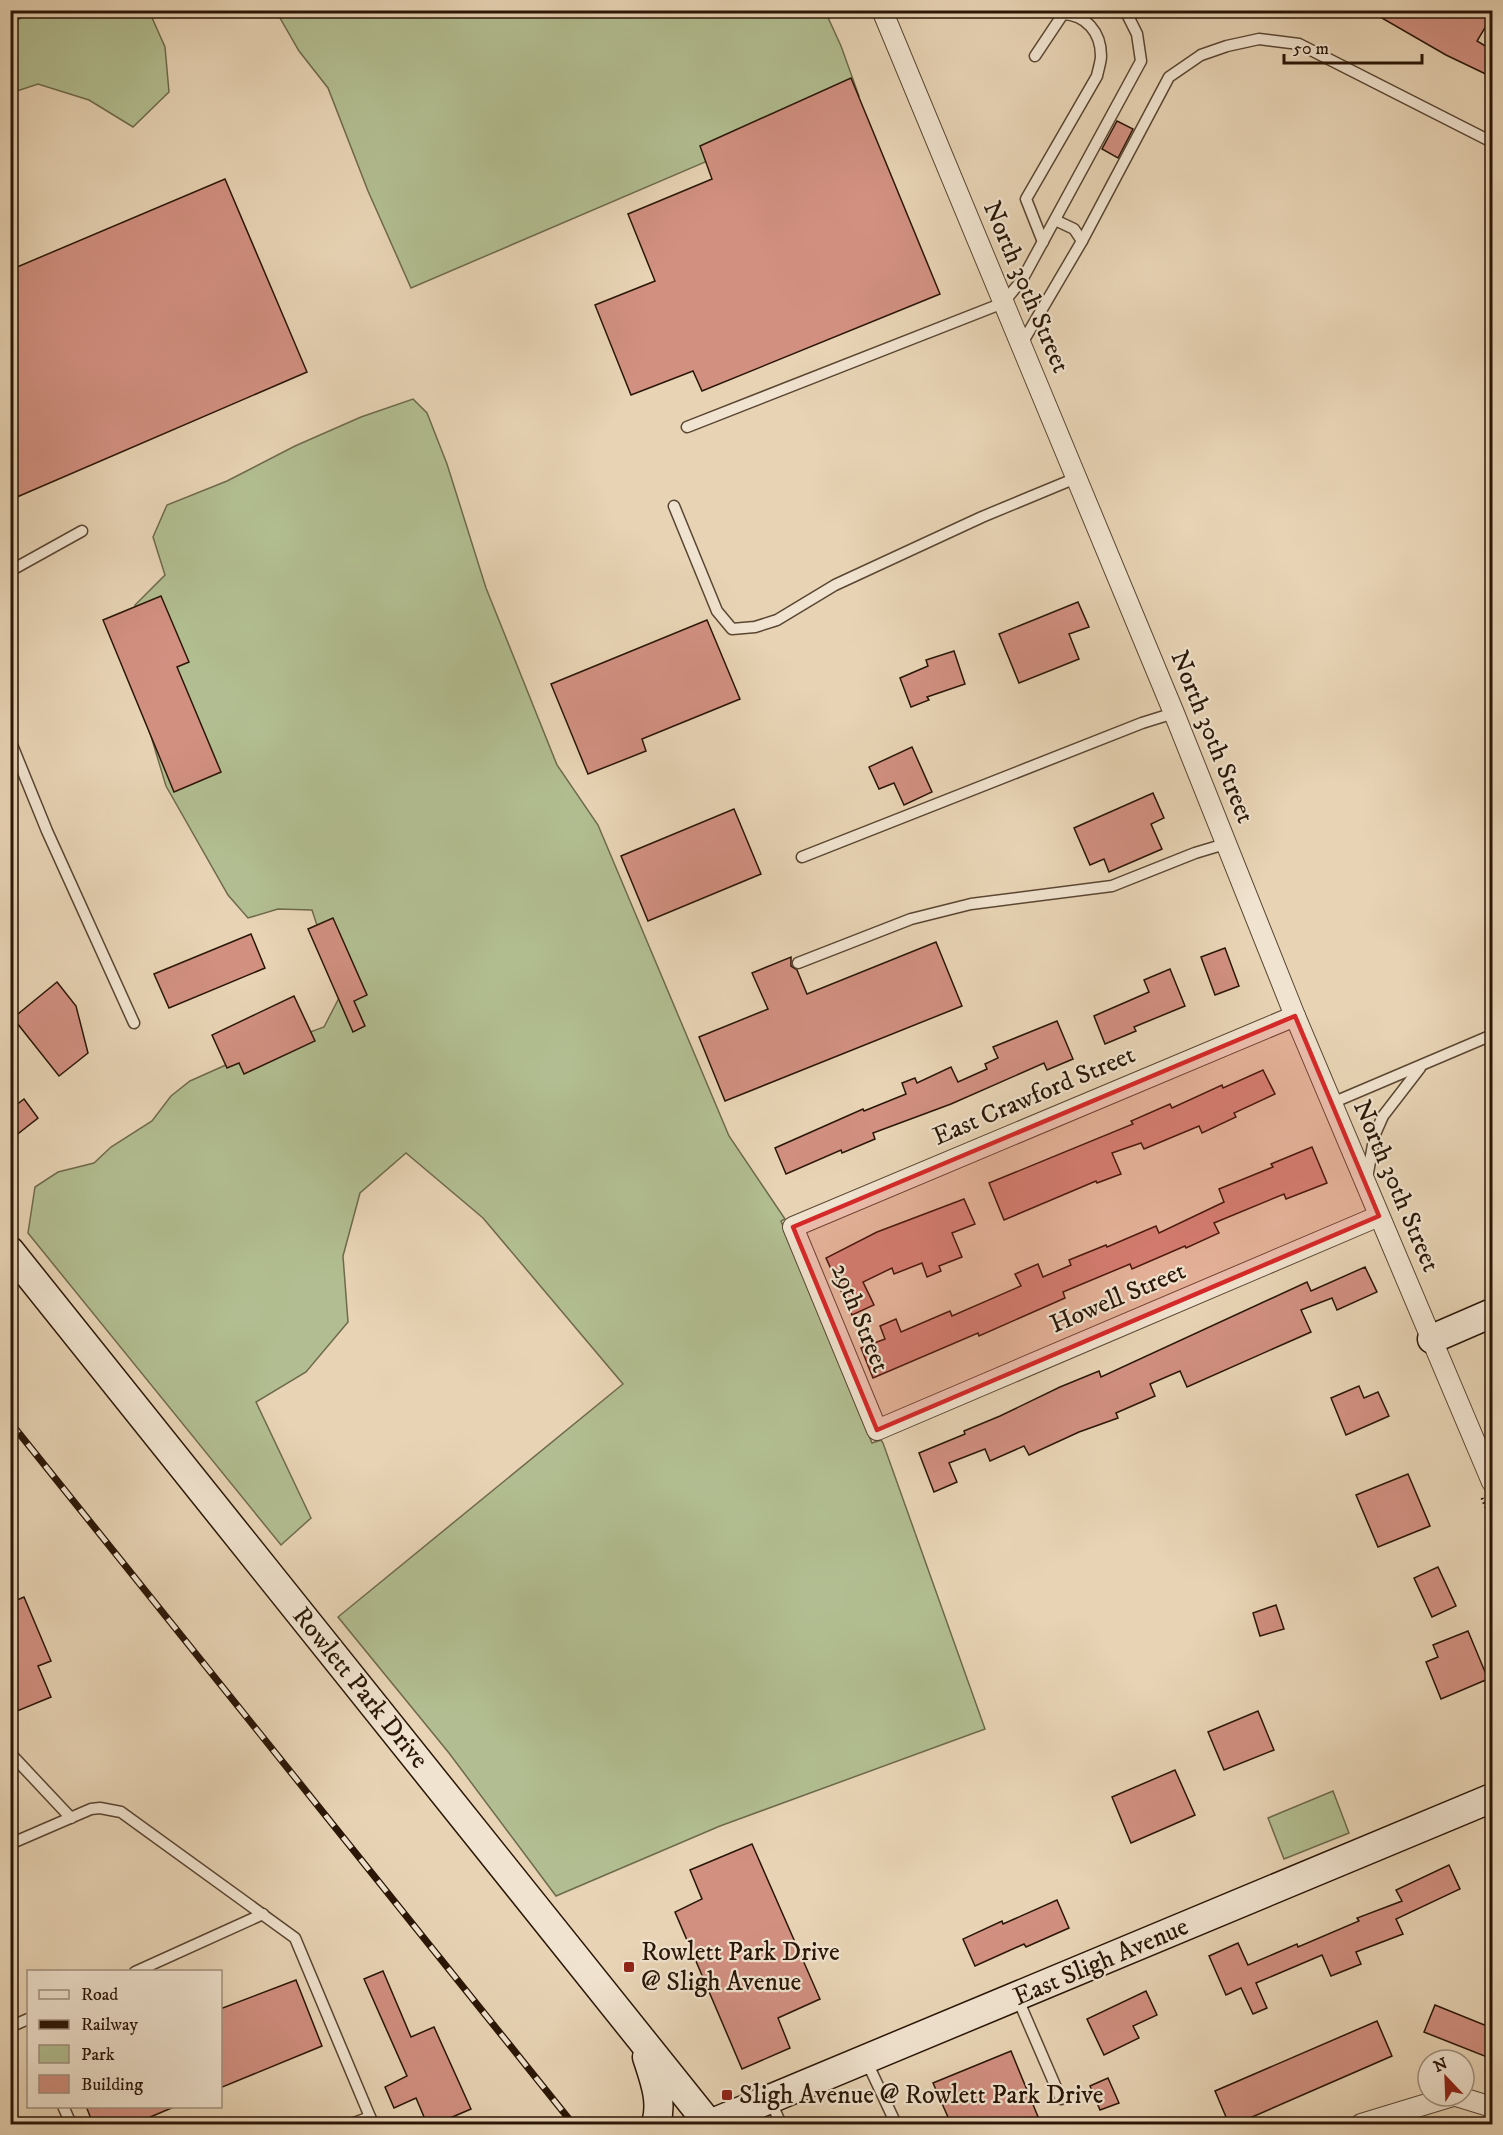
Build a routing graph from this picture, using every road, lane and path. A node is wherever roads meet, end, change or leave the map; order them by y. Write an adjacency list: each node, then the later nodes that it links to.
1 (882, 10): 8 (street, North 30th Street)
2 (1125, 10): 5 (lane)
3 (1035, 56): 7 (lane)
4 (1492, 142): 6 (lane)
5 (1055, 220): 6 (lane); 7 (lane)
6 (1082, 241): 9 (lane)
7 (1043, 242): 8 (lane)
8 (1003, 303): 9 (street, North 30th Street); 10 (lane)
9 (1021, 346): 11 (street, North 30th Street)
10 (687, 427)
11 (1076, 478): 12 (lane); 15 (street, North 30th Street)
12 (674, 506)
13 (82, 531): 14 (lane)
14 (10, 571)
15 (1174, 713): 17 (street, North 30th Street); 18 (lane)
16 (10, 740): 21 (lane)
17 (1225, 844): 19 (lane); 20 (street, North 30th Street)
18 (802, 856)
19 (798, 963)
20 (1294, 1016): 24 (street, North 30th Street); 27 (street, East Crawford Street)
21 (134, 1023)
22 (1492, 1035): 23 (lane)
23 (1422, 1065): 24 (lane); 25 (lane)
24 (1332, 1103): 25 (street, North 30th Street)
25 (1366, 1184): 26 (street, North 30th Street)
26 (1379, 1216): 30 (street, North 30th Street); 31 (street, Howell Street)
27 (794, 1227): 31 (street, 29th Street)
28 (10, 1251): 42 (street, Rowlett Park Drive)
29 (1492, 1313): 30 (street)
30 (1432, 1339): 32 (street, North 30th Street)
31 (877, 1430)
32 (1492, 1482)
33 (10, 1754): 35 (lane)
34 (1492, 1798): 39 (street, East Sligh Avenue)
35 (71, 1818): 36 (lane); 37 (lane)
36 (10, 1844)
37 (263, 1914): 38 (lane); 50 (lane)
38 (137, 1970)
39 (1017, 1997): 43 (street, East Sligh Avenue); 44 (lane)
40 (27, 2023): 41 (lane)
41 (10, 2027)
42 (642, 2041): 53 (street); 54 (street, Rowlett Park Drive)
43 (866, 2060): 49 (street, East Sligh Avenue); 55 (lane)
44 (1061, 2099)
45 (1476, 2102): 47 (street)
46 (1416, 2107): 56 (street)
47 (1492, 2107)
48 (64, 2108): 51 (lane)
49 (776, 2112): 54 (street, East Sligh Avenue)
50 (372, 2121): 52 (lane)
51 (71, 2124)
52 (351, 2124)
53 (656, 2124)
54 (710, 2124)
55 (896, 2124)
56 (1361, 2124)

